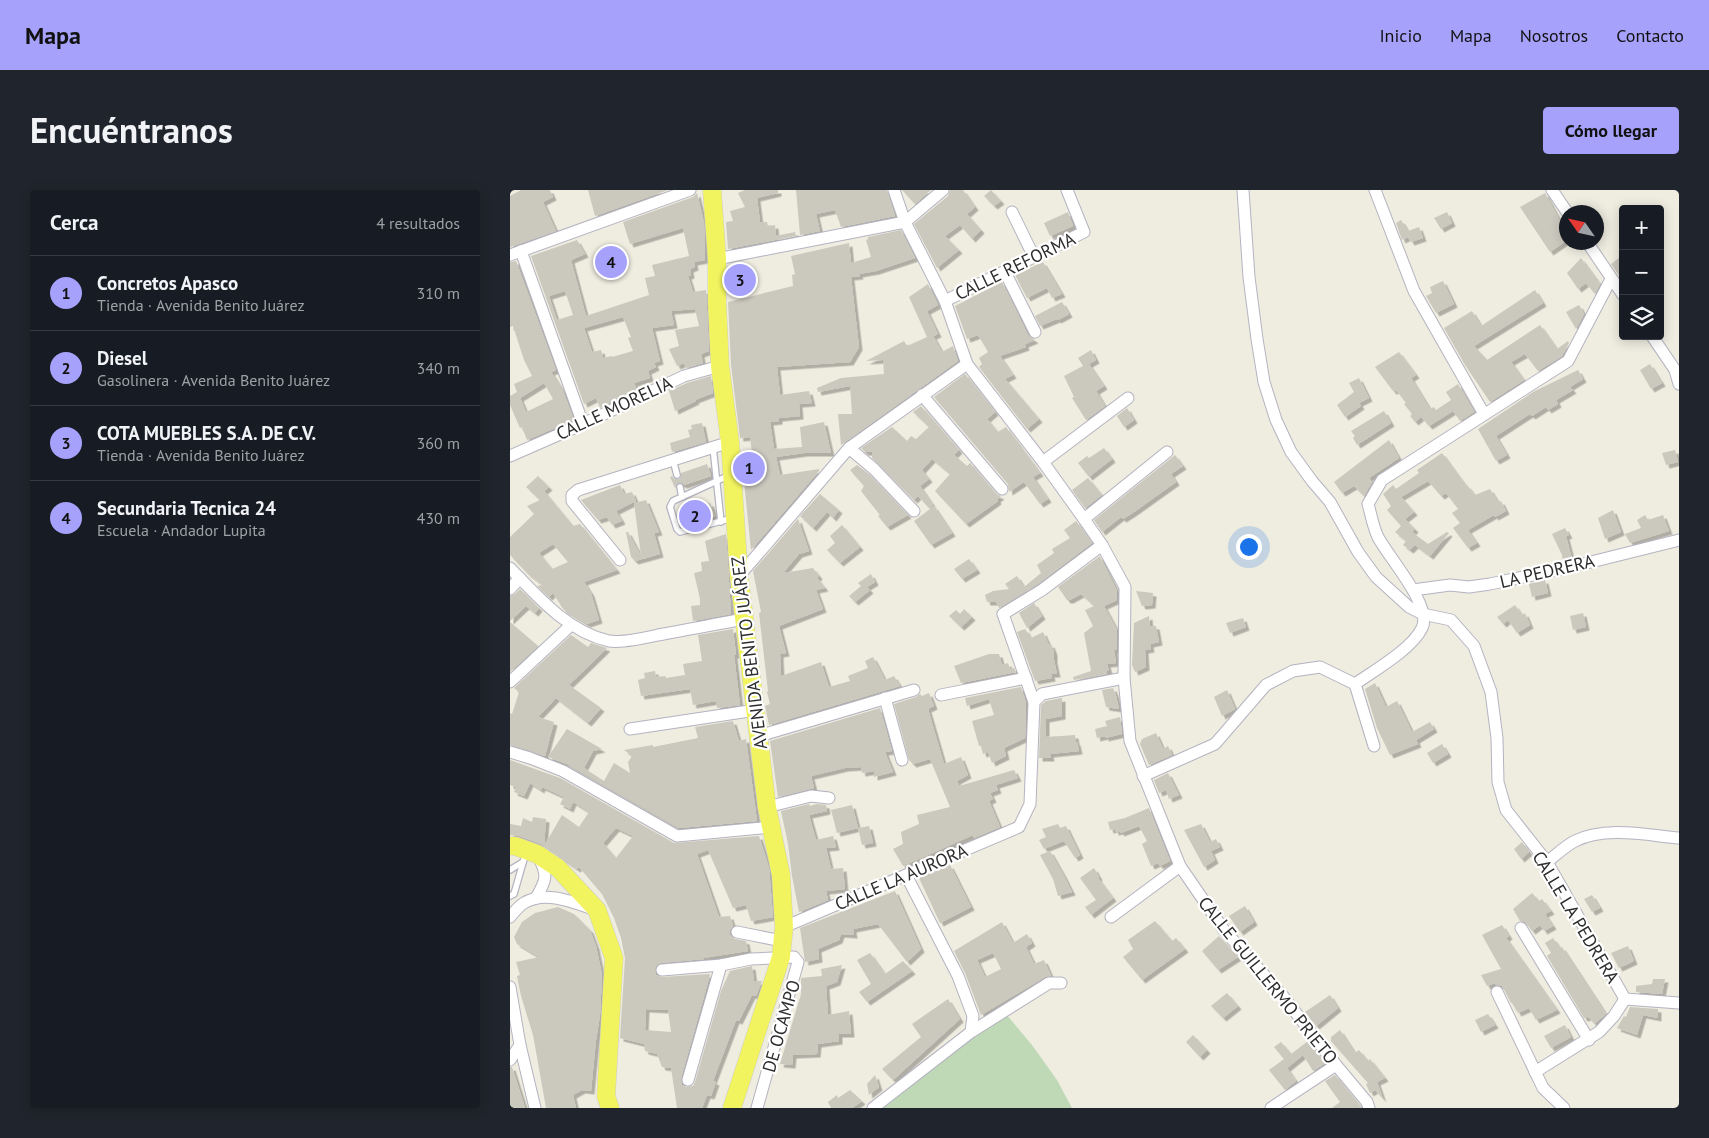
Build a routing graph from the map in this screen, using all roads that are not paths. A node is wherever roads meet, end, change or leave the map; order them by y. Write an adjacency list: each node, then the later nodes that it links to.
1 (690, 190): 13 (street)
2 (712, 190): 15 (main road, AVENIDA BENITO JUÁREZ)
3 (894, 190): 11 (street, CALLE GUILLERMO PRIETO)
4 (943, 190): 11 (street)
5 (1067, 190): 14 (street, CALLE REFORMA)
6 (1243, 190): 52 (street)
7 (1376, 190): 27 (street)
8 (1552, 190): 9 (street)
9 (1562, 205)
10 (1012, 212): 14 (street)
11 (904, 222): 15 (street); 19 (street, CALLE GUILLERMO PRIETO)
12 (1592, 250): 17 (street)
13 (515, 253): 28 (street)
14 (1034, 258): 16 (street, CALLE REFORMA)
15 (717, 259): 23 (main road, AVENIDA BENITO JUÁREZ)
16 (1005, 272): 19 (street, CALLE REFORMA); 20 (street)
17 (1611, 279): 18 (street); 27 (street)
18 (1619, 290)
19 (945, 301): 22 (street, CALLE GUILLERMO PRIETO)
20 (1035, 332)
21 (1655, 340): 24 (street)
22 (967, 364): 25 (street); 35 (street, CALLE GUILLERMO PRIETO)
23 (720, 366): 28 (street, CALLE MORELIA); 29 (main road, AVENIDA BENITO JUÁREZ)
24 (1679, 384)
25 (922, 395): 31 (street); 39 (street)
26 (1128, 398): 35 (street)
27 (1484, 414): 51 (street)
28 (583, 424): 32 (street, CALLE MORELIA)
29 (730, 442): 30 (street); 37 (main road, AVENIDA BENITO JUÁREZ)
30 (713, 448): 34 (street); 37 (lane)
31 (849, 448): 41 (street); 48 (street)
32 (511, 451)
33 (1167, 452): 42 (street)
34 (672, 460): 36 (lane); 46 (street)
35 (1043, 462): 42 (street, CALLE GUILLERMO PRIETO)
36 (676, 475)
37 (724, 478): 40 (lane); 43 (main road, AVENIDA BENITO JUÁREZ)
38 (680, 487): 40 (lane)
39 (1002, 489)
40 (682, 497): 43 (lane)
41 (914, 511)
42 (1084, 519): 45 (street, CALLE GUILLERMO PRIETO)
43 (728, 520): 48 (main road, AVENIDA BENITO JUÁREZ)
44 (1679, 540): 51 (street, LA PEDRERA)
45 (1102, 545): 55 (street); 56 (street, CALLE GUILLERMO PRIETO)
46 (620, 560)
47 (510, 568): 49 (street)
48 (739, 576): 53 (main road, AVENIDA BENITO JUÁREZ)
49 (520, 578): 50 (street); 54 (street)
50 (510, 589)
51 (1414, 590): 52 (street)
52 (1423, 614): 58 (street); 75 (street, CALLE LA PEDRERA)
53 (744, 619): 54 (street); 63 (main road, AVENIDA BENITO JUÁREZ)
54 (571, 625): 57 (street)
55 (1026, 678): 60 (street); 62 (street)
56 (1124, 678): 62 (street); 69 (street, CALLE GUILLERMO PRIETO)
57 (510, 682)
58 (1356, 684): 66 (street); 69 (street)
59 (914, 690): 61 (street)
60 (941, 695)
61 (885, 698): 65 (street); 68 (street)
62 (1034, 702): 78 (street, CALLE LA AURORA)
63 (756, 710): 64 (street); 65 (main road, AVENIDA BENITO JUÁREZ)
64 (630, 729)
65 (759, 736): 71 (main road, AVENIDA BENITO JUÁREZ)
66 (1374, 746)
67 (510, 752): 72 (street)
68 (902, 760)
69 (1143, 776): 76 (street, CALLE GUILLERMO PRIETO)
70 (829, 798): 71 (street)
71 (767, 808): 72 (main road, AVENIDA BENITO JUÁREZ)
72 (771, 827): 87 (main road, AVENIDA BENITO JUÁREZ)
73 (1679, 838): 75 (street)
74 (524, 853): 77 (lane); 79 (lane); 80 (street); 82 (main road)
75 (1546, 862): 93 (street, CALLE LA PEDRERA)
76 (1180, 866): 84 (street); 99 (street, CALLE GUILLERMO PRIETO)
77 (510, 870)
78 (906, 875): 87 (street, CALLE LA AURORA); 95 (street)
79 (512, 895): 81 (lane)
80 (536, 898): 81 (street); 82 (street)
81 (523, 903): 83 (street)
82 (597, 910): 103 (main road)
83 (510, 917)
84 (1111, 917)
85 (1521, 928): 96 (street)
86 (738, 932): 87 (street)
87 (782, 942): 88 (street, CALLE LA AURORA); 104 (main road, AVENIDA BENITO JUÁREZ); 105 (street, DE OCAMPO)
88 (721, 965): 89 (street, CALLE LA AURORA); 101 (street)
89 (662, 970)
90 (1061, 983): 95 (street)
91 (510, 987): 97 (street)
92 (1497, 992): 100 (street)
93 (1624, 999): 94 (street, CALLE LA PEDRERA); 96 (street)
94 (1679, 1003)
95 (971, 1032): 106 (street)
96 (1588, 1040): 100 (street)
97 (520, 1045): 98 (street); 102 (street)
98 (510, 1060)
99 (1336, 1065): 107 (street); 108 (street, CALLE GUILLERMO PRIETO)
100 (1535, 1072): 109 (street)
101 (688, 1080)
102 (535, 1108)
103 (610, 1108)
104 (732, 1108)
105 (757, 1108)
106 (873, 1108)
107 (1271, 1108)
108 (1369, 1108)
109 (1564, 1108)

